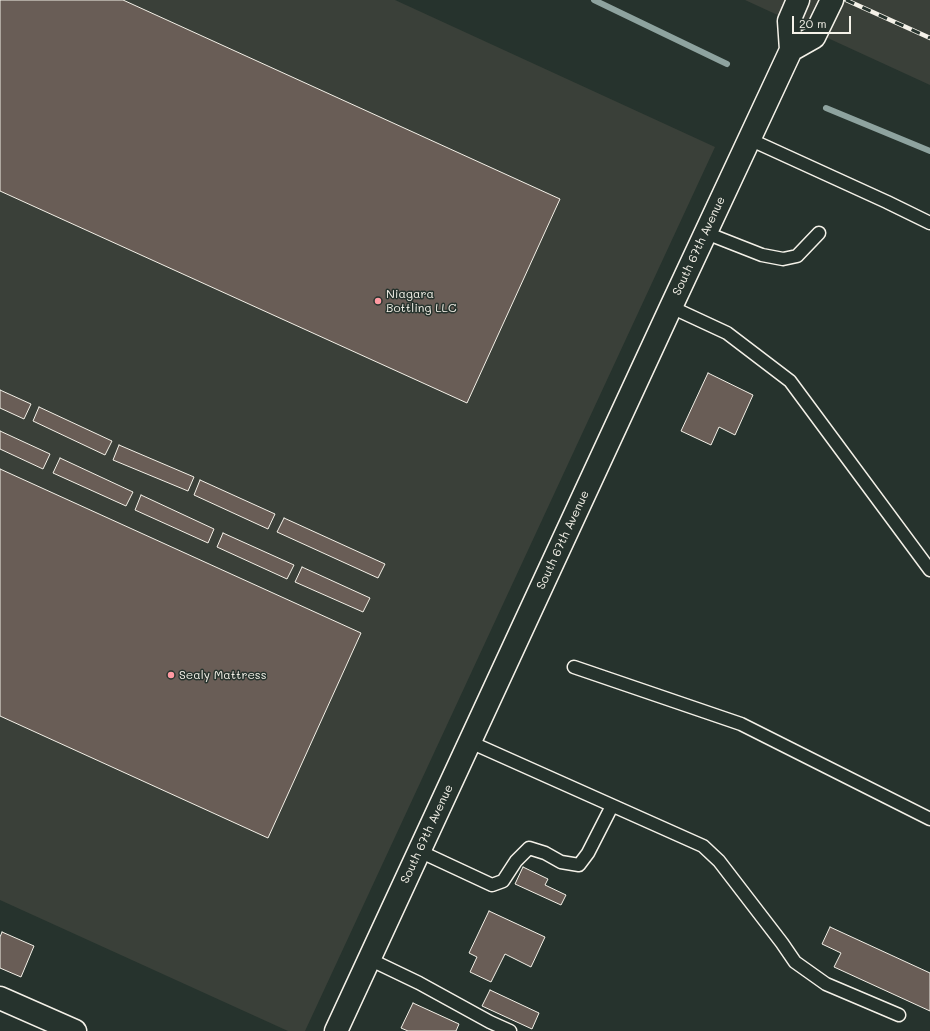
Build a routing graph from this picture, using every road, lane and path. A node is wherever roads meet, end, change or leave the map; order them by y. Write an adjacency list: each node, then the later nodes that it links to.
1 (798, 0): 3 (main road)
2 (832, 0): 3 (main road)
3 (792, 50): 4 (main road, South 67th Avenue)
4 (749, 139): 5 (lane); 6 (main road, South 67th Avenue)
5 (930, 223)
6 (706, 233): 7 (lane); 8 (main road, South 67th Avenue)
7 (819, 233)
8 (671, 307): 9 (lane); 11 (main road, South 67th Avenue)
9 (930, 570)
10 (574, 667): 13 (lane)
11 (470, 742): 12 (lane); 14 (main road, South 67th Avenue)
12 (612, 806): 14 (lane); 17 (lane)
13 (930, 819)
14 (419, 851): 15 (main road, South 67th Avenue)
15 (369, 959): 19 (main road, South 67th Avenue); 20 (lane)
16 (0, 998): 18 (main road)
17 (899, 1015)
18 (75, 1031)
19 (336, 1031)
20 (510, 1031)

